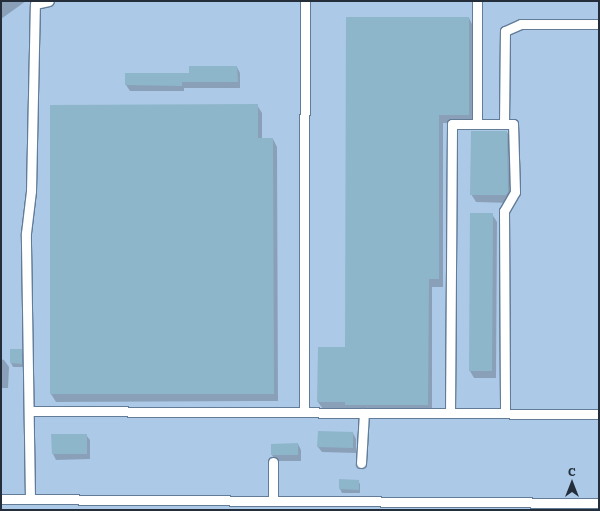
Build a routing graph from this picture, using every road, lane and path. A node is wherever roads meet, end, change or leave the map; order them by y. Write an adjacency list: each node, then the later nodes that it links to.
1 (49, 1): 7 (street)
2 (305, 1): 8 (street)
3 (477, 1): 5 (street)
4 (599, 24): 6 (street)
5 (477, 124): 6 (street); 10 (street)
6 (504, 124): 11 (street)
7 (30, 411): 8 (street); 16 (street)
8 (304, 412): 9 (street)
9 (364, 413): 10 (street); 14 (street)
10 (450, 413): 11 (street)
11 (505, 413): 12 (street)
12 (599, 414)
13 (273, 462): 17 (street)
14 (361, 462)
15 (1, 499): 16 (street)
16 (30, 499): 17 (street)
17 (273, 500): 18 (street)
18 (312, 501): 20 (street); 21 (street)
19 (599, 503): 20 (street)
20 (401, 506)
21 (315, 510)

